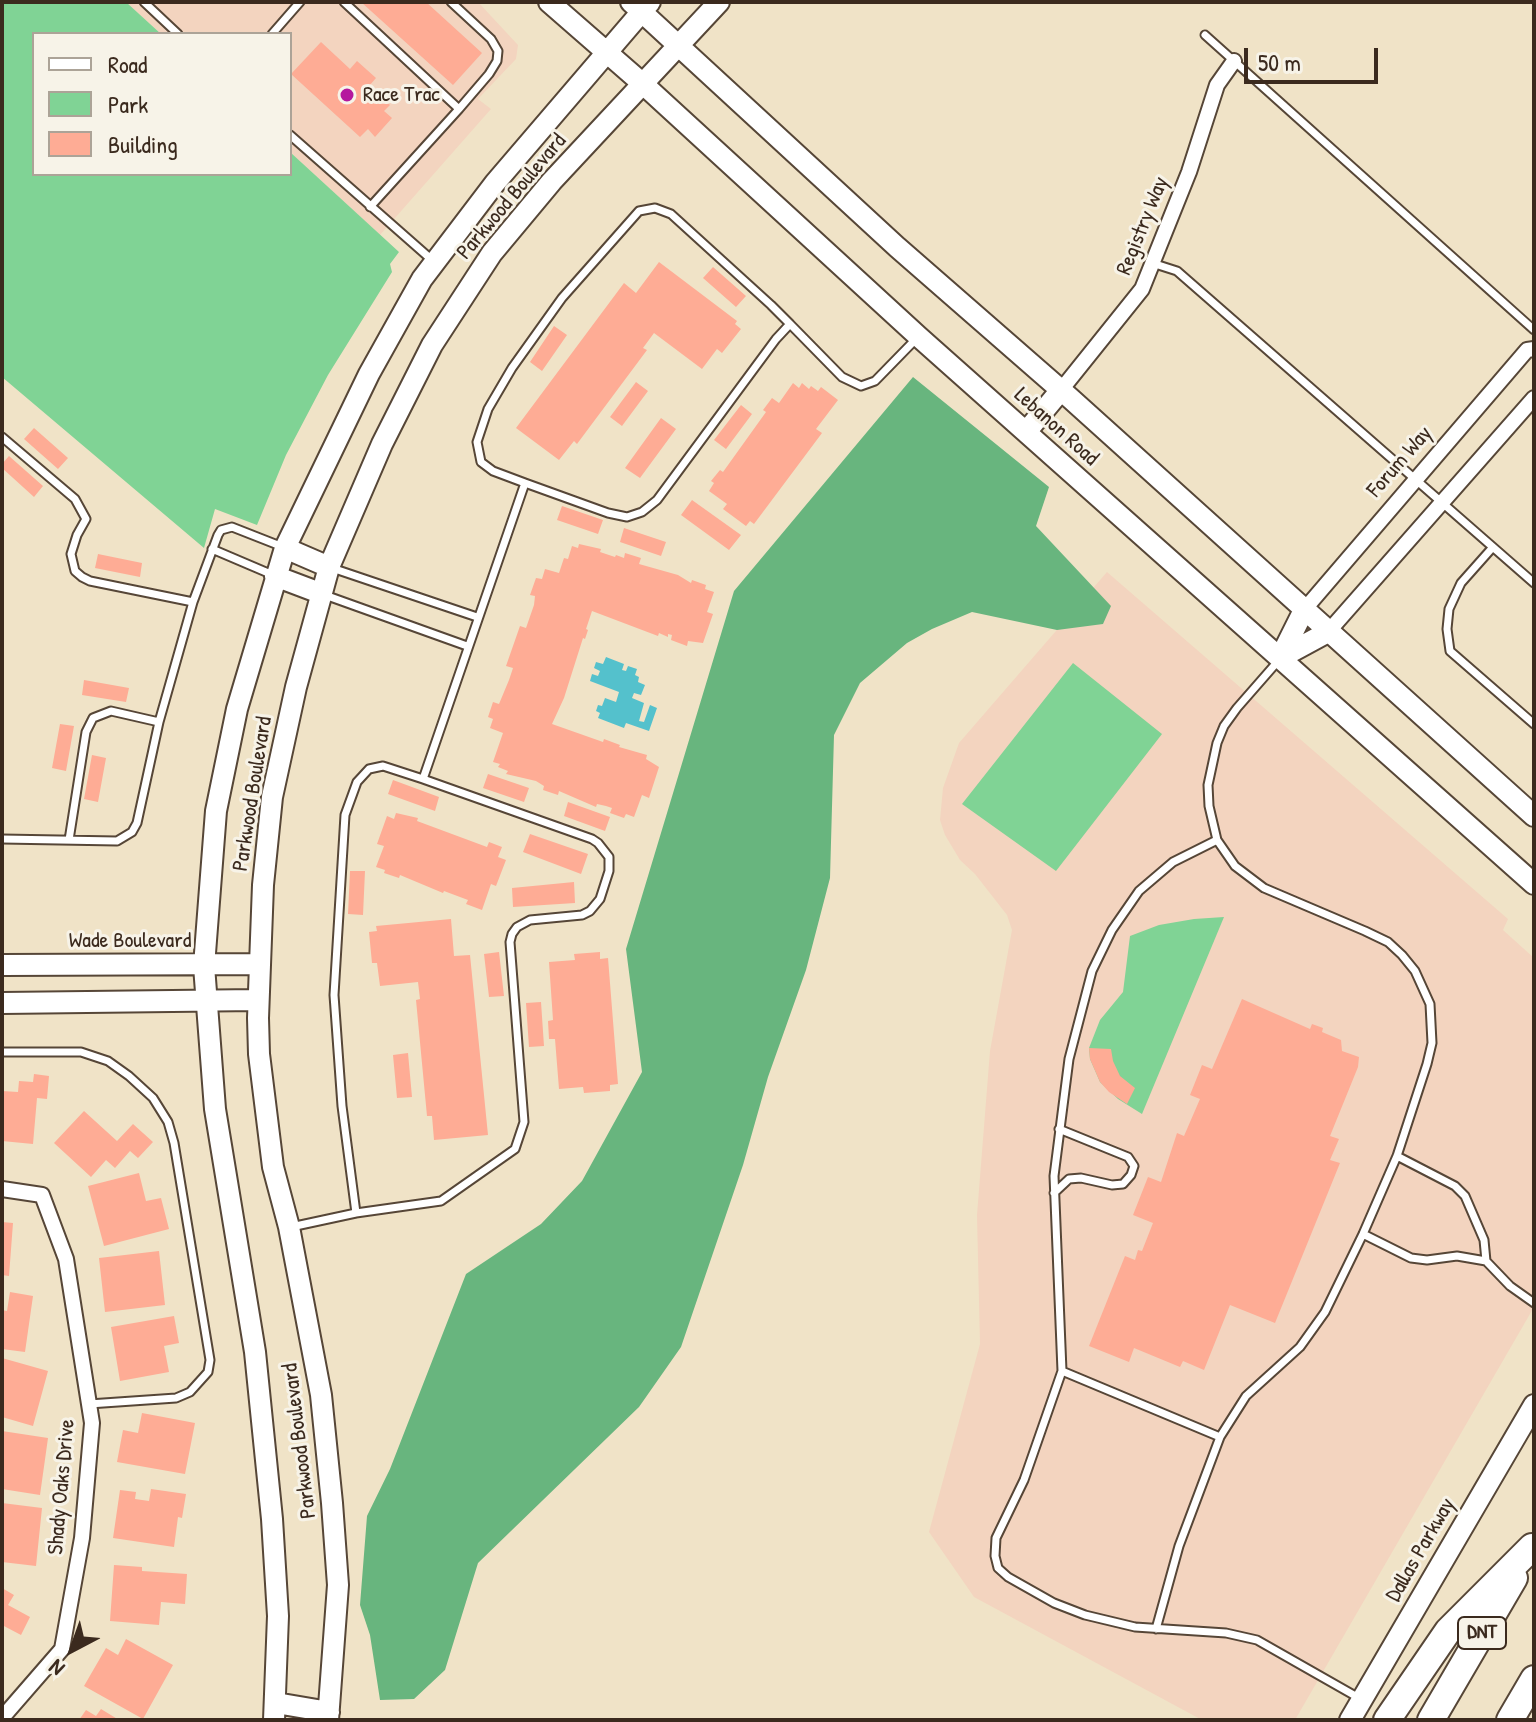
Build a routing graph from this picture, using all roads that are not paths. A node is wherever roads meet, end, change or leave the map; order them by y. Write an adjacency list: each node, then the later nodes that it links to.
1 (144, 2): 8 (lane)
2 (300, 2): 9 (lane)
3 (344, 2): 15 (lane)
4 (451, 2): 15 (lane)
5 (549, 2): 12 (main road, Lebanon Road)
6 (719, 2): 11 (main road, Parkwood Boulevard)
7 (641, 5): 11 (main road, Lebanon Road); 12 (main road, Parkwood Boulevard)
8 (176, 32)
9 (274, 32)
10 (1205, 35): 13 (lane)
11 (678, 46): 14 (main road, Parkwood Boulevard); 24 (main road, Lebanon Road)
12 (607, 53): 14 (main road, Lebanon Road); 18 (main road, Parkwood Boulevard)
13 (1234, 61): 19 (street, Registry Way); 21 (lane)
14 (643, 84): 22 (main road, Lebanon Road); 34 (main road, Parkwood Boulevard)
15 (459, 109): 17 (lane)
16 (292, 137): 17 (lane)
17 (370, 207): 18 (lane)
18 (434, 262): 32 (main road, Parkwood Boulevard)
19 (1152, 263): 24 (street, Registry Way); 28 (lane)
20 (790, 324): 22 (lane); 29 (lane); 29 (lane)
21 (1534, 330)
22 (919, 337): 26 (main road, Lebanon Road)
23 (1534, 349): 28 (street, Forum Way)
24 (1061, 390): 26 (main road); 39 (main road, Lebanon Road)
25 (1534, 398): 30 (street)
26 (1026, 432): 43 (main road, Lebanon Road)
27 (2, 437): 38 (lane)
28 (1414, 479): 30 (lane); 39 (street, Forum Way)
29 (525, 483): 40 (lane)
30 (1442, 503): 31 (lane); 41 (street)
31 (1493, 547): 36 (lane); 45 (lane)
32 (285, 548): 33 (lane); 34 (main road); 35 (main road, Parkwood Boulevard)
33 (212, 549): 35 (lane); 38 (lane)
34 (329, 567): 37 (main road, Parkwood Boulevard); 40 (lane)
35 (275, 576): 37 (main road); 54 (main road, Parkwood Boulevard)
36 (1534, 583)
37 (320, 593): 42 (lane); 52 (main road, Parkwood Boulevard)
38 (193, 602): 44 (lane)
39 (1304, 610): 41 (main road, Lebanon Road); 43 (main road)
40 (477, 617): 42 (lane)
41 (1328, 632): 43 (main road); 47 (main road, Lebanon Road)
42 (467, 646): 46 (lane)
43 (1280, 658): 50 (lane); 51 (main road, Lebanon Road)
44 (159, 722): 49 (lane); 49 (lane)
45 (1534, 724)
46 (423, 779): 63 (lane); 63 (lane)
47 (1534, 816)
48 (2, 839): 49 (lane)
49 (69, 840)
50 (1217, 840): 59 (lane); 60 (lane)
51 (1534, 884)
52 (258, 964): 54 (main road, Wade Boulevard); 56 (main road, Parkwood Boulevard)
53 (2, 965): 54 (main road, Wade Boulevard)
54 (204, 966): 55 (main road, Parkwood Boulevard)
55 (206, 999): 56 (main road); 57 (main road); 76 (main road, Parkwood Boulevard)
56 (257, 1000): 64 (main road, Parkwood Boulevard)
57 (2, 1003)
58 (2, 1052): 69 (lane)
59 (1059, 1129): 62 (lane); 62 (lane)
60 (1397, 1156): 65 (lane); 66 (lane)
61 (2, 1189): 69 (street, Shady Oaks Drive)
62 (1054, 1193): 68 (lane)
63 (356, 1213): 64 (lane)
64 (289, 1227): 77 (main road, Parkwood Boulevard)
65 (1363, 1234): 66 (lane); 71 (lane)
66 (1486, 1261): 67 (lane)
67 (1534, 1303)
68 (1062, 1371): 71 (lane); 73 (lane)
69 (89, 1404): 78 (street, Shady Oaks Drive)
70 (1534, 1405): 75 (main road, Dallas Parkway)
71 (1220, 1437): 73 (lane)
72 (1533, 1545): 80 (highway); 81 (highway, DNT)
73 (1156, 1629): 75 (lane)
74 (1534, 1679): 82 (highway)
75 (1362, 1700): 79 (main road, Dallas Parkway)
76 (275, 1711): 77 (main road)
77 (329, 1716)
78 (2, 1718)
79 (1350, 1720)
80 (1387, 1720)
81 (1431, 1720)
82 (1510, 1720)

